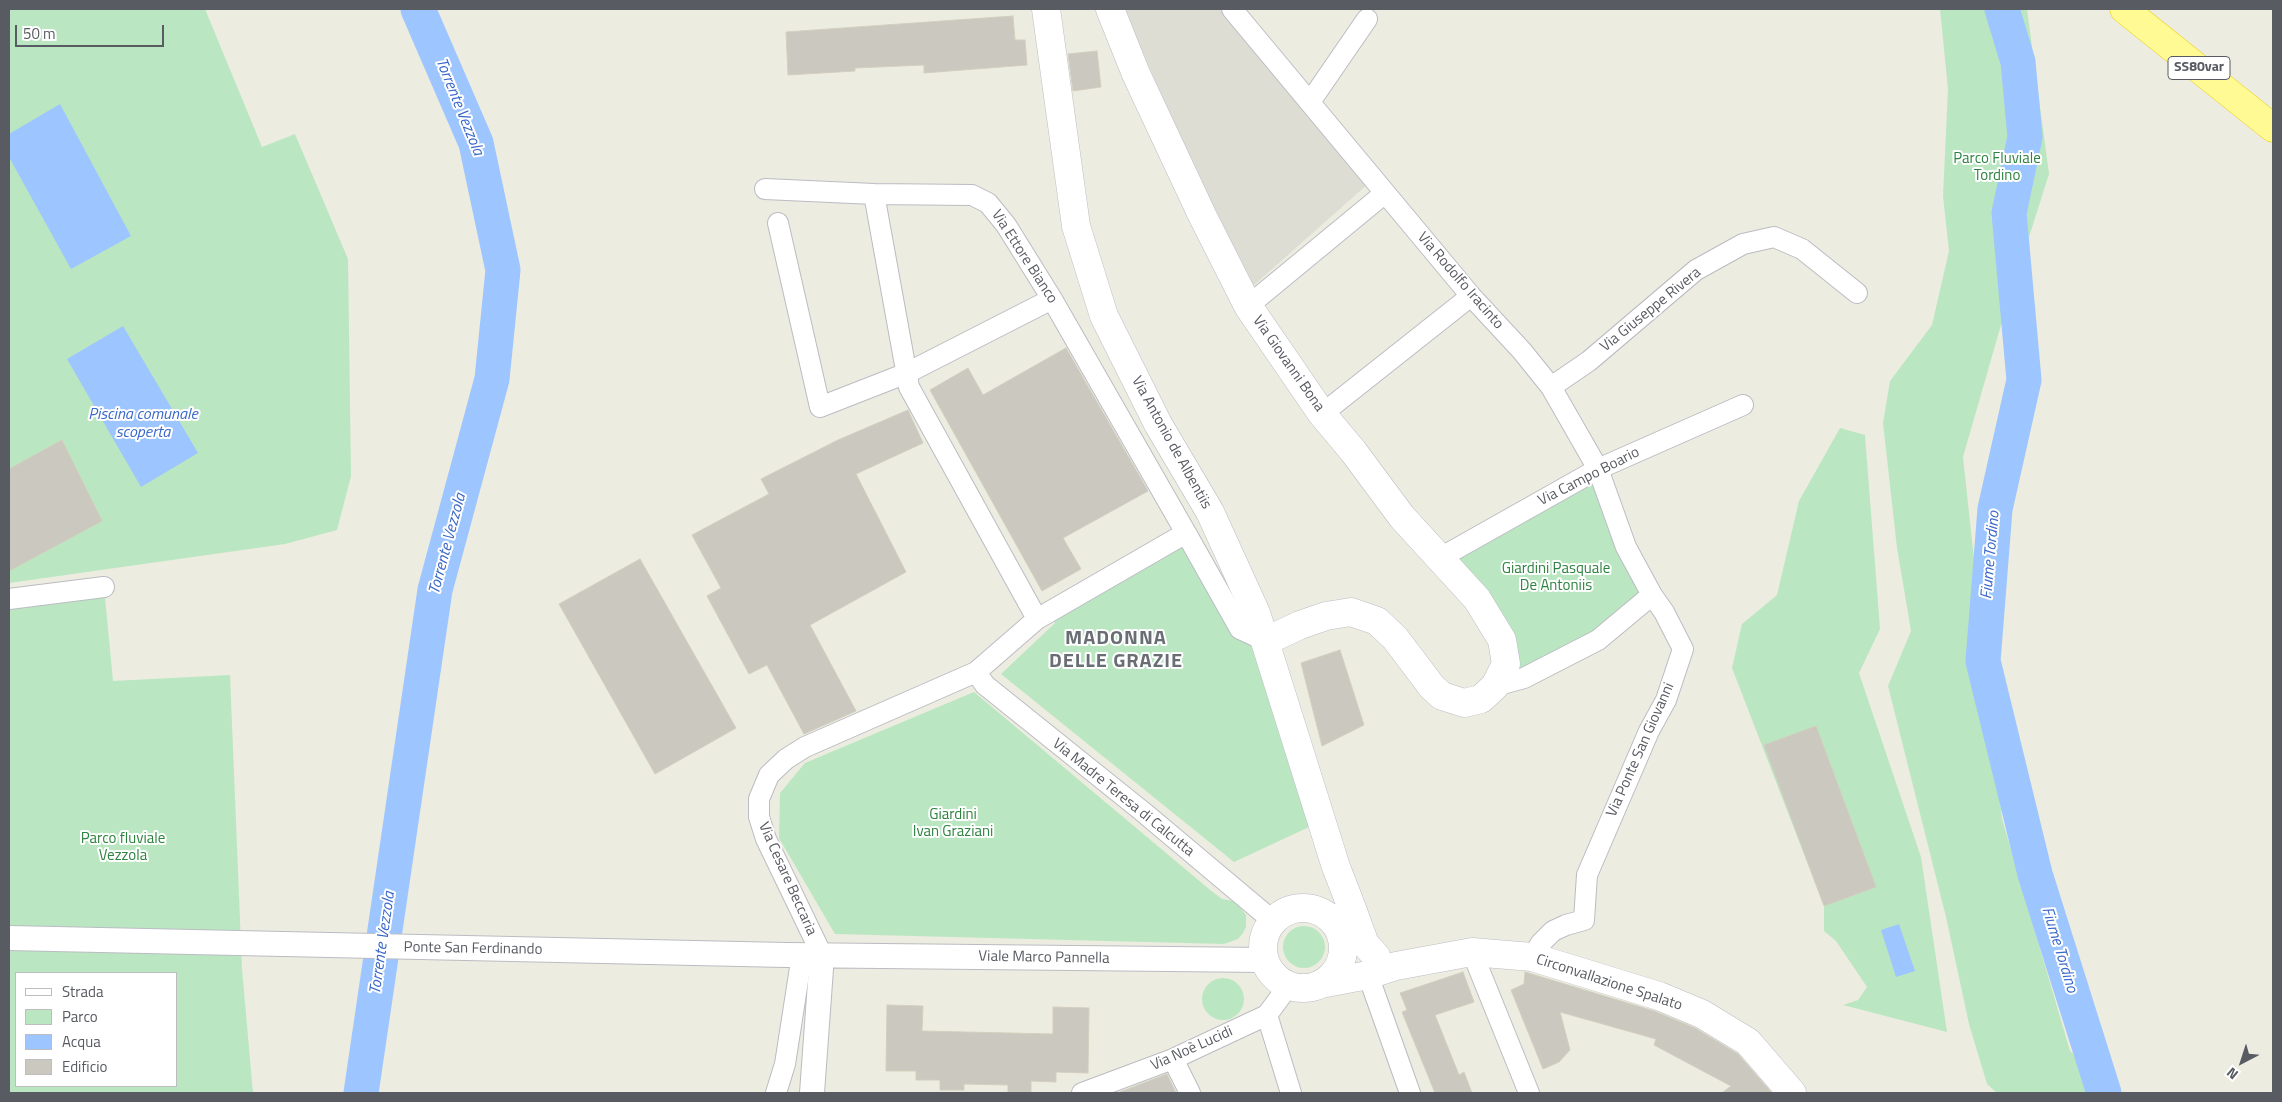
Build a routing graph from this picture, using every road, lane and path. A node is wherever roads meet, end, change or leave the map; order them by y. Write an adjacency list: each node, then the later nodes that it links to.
1 (1046, 9): 27 (main road, Via Antonio de Albentiis)
2 (1110, 9): 15 (main road, Via Giovanni Bona)
3 (1232, 9): 6 (street, Via Rodolfo Iracinto)
4 (2124, 9): 7 (highway, SS80var)
5 (1367, 19): 6 (street)
6 (1310, 102): 9 (street, Via Rodolfo Iracinto)
7 (2273, 128)
8 (765, 189): 10 (street, Via Ettore Bianco)
9 (1385, 193): 13 (street, Via Rodolfo Iracinto); 15 (street)
10 (874, 194): 14 (street, Via Ettore Bianco); 16 (street)
11 (778, 223): 16 (street)
12 (1857, 293): 17 (street, Via Giuseppe Rivera)
13 (1471, 296): 17 (street, Via Rodolfo Iracinto); 19 (street)
14 (1052, 299): 16 (street); 21 (street, Via Ettore Bianco)
15 (1248, 306): 19 (main road, Via Giovanni Bona)
16 (907, 373): 26 (street)
17 (1551, 388): 20 (street, Via Rodolfo Iracinto)
18 (1743, 405): 20 (street, Via Campo Boario)
19 (1322, 414): 22 (main road, Via Giovanni Bona)
20 (1598, 469): 22 (street, Via Campo Boario); 24 (street, Via Ponte San Giovanni)
21 (1186, 533): 26 (street); 27 (street, Via Ettore Bianco)
22 (1440, 558): 29 (main road, Via Giovanni Bona)
23 (104, 586): 25 (street)
24 (1652, 595): 29 (street); 38 (street, Via Ponte San Giovanni)
25 (9, 599)
26 (1037, 619): 28 (street, Via Cesare Beccaria)
27 (1266, 641): 29 (main road); 30 (main road, Via Antonio de Albentiis)
28 (976, 672): 33 (street, Via Madre Teresa di Calcutta); 37 (street, Via Cesare Beccaria)
29 (1494, 686)
30 (1336, 867): 31 (main road, Via Antonio de Albentiis); 32 (main road)
31 (1350, 903): 35 (main road); 40 (main road, Via Antonio de Albentiis)
32 (1311, 909): 33 (main road); 35 (main road)
33 (1273, 921): 39 (main road)
34 (9, 938): 37 (street, Ponte San Ferdinando)
35 (1342, 943): 40 (main road, Circonvallazione Spalato); 41 (main road)
36 (1472, 952): 38 (main road, Circonvallazione Spalato); 40 (main road, Circonvallazione Spalato); 51 (street)
37 (803, 955): 39 (street, Viale Marco Pannella); 45 (street); 46 (street)
38 (1532, 958): 52 (main road, Circonvallazione Spalato)
39 (1266, 960): 42 (main road)
40 (1380, 966): 41 (main road, Circonvallazione Spalato); 50 (street)
41 (1321, 984): 42 (main road)
42 (1289, 985): 43 (street, Via Noè Lucidi)
43 (1267, 1015): 44 (street, Via Noè Lucidi); 49 (street)
44 (1174, 1059): 47 (street, Via Noè Lucidi); 48 (street)
45 (776, 1093)
46 (812, 1093)
47 (1082, 1093)
48 (1190, 1093)
49 (1291, 1093)
50 (1410, 1093)
51 (1529, 1093)
52 (1792, 1093)

